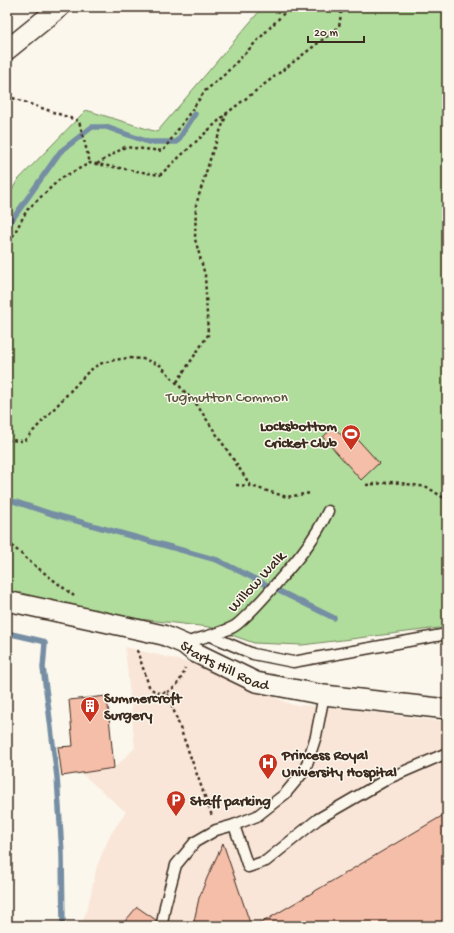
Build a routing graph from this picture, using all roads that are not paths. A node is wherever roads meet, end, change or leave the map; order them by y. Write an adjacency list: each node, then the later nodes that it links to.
1 (60, 7): 2 (street)
2 (7, 50)
3 (328, 511): 6 (lane, Willow Walk)
4 (7, 602): 7 (street, Starts Hill Road)
5 (447, 634): 6 (lane)
6 (211, 636): 7 (lane, Willow Walk)
7 (184, 644): 8 (street, Starts Hill Road)
8 (324, 695): 9 (street, Starts Hill Road); 11 (lane)
9 (447, 709)
10 (447, 753): 11 (lane)
11 (234, 825): 12 (lane)
12 (162, 924)

